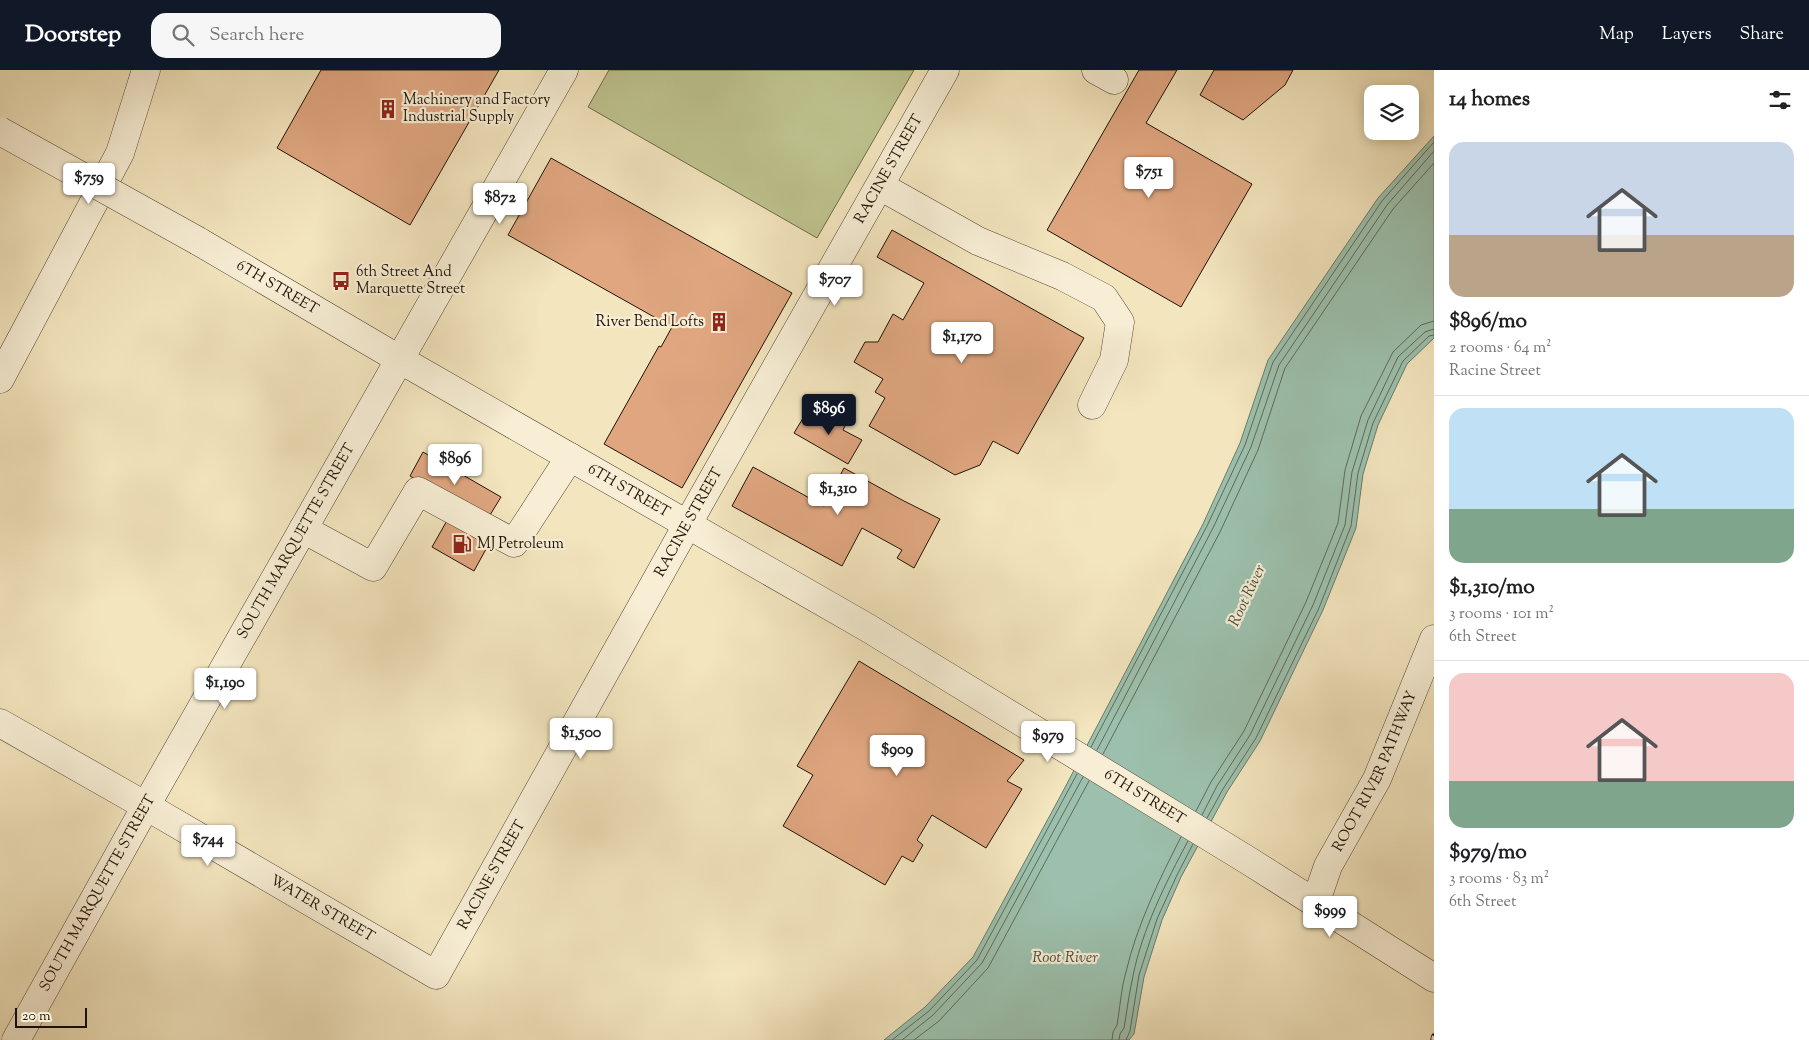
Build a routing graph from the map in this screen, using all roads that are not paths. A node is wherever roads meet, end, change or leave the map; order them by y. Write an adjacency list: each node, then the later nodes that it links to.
1 (146, 70): 7 (street)
2 (564, 70): 6 (street, SOUTH MARQUETTE STREET)
3 (945, 70): 5 (street, RACINE STREET)
4 (0, 131): 6 (street, 6TH STREET, bridge)
5 (880, 186): 8 (street); 10 (street, RACINE STREET)
6 (399, 359): 9 (street, 6TH STREET); 11 (street, SOUTH MARQUETTE STREET)
7 (0, 379)
8 (1092, 405)
9 (570, 457): 10 (street, 6TH STREET); 11 (street)
10 (688, 524): 15 (street, 6TH STREET); 16 (street, RACINE STREET)
11 (303, 529): 14 (street, SOUTH MARQUETTE STREET)
12 (1434, 639): 15 (street, ROOT RIVER PATHWAY)
13 (0, 723): 14 (street, WATER STREET)
14 (146, 806): 16 (street, WATER STREET); 18 (street, SOUTH MARQUETTE STREET)
15 (1315, 904): 17 (street, 6TH STREET)
16 (436, 975)
17 (1434, 978)
18 (16, 1040)

